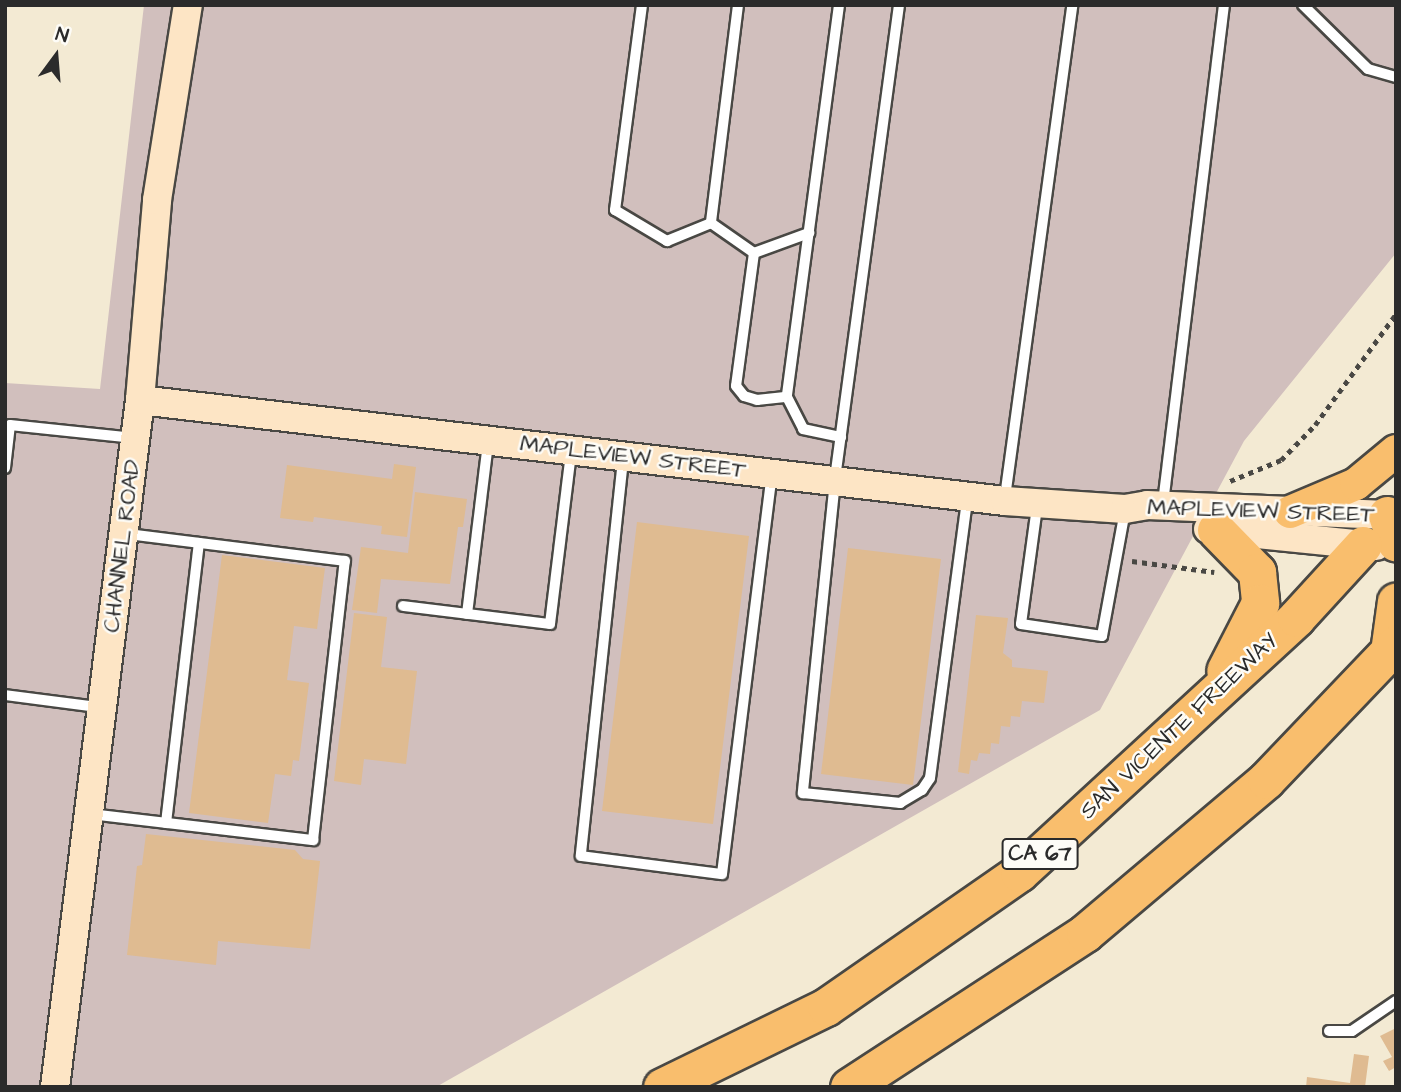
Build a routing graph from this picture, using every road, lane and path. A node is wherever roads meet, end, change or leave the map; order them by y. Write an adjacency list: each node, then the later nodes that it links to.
1 (188, 5): 15 (main road, CHANNEL ROAD)
2 (642, 5): 10 (lane)
3 (738, 5): 10 (lane)
4 (839, 5): 11 (lane)
5 (900, 5): 16 (lane)
6 (1072, 5): 27 (lane)
7 (1224, 5): 29 (lane)
8 (1303, 5): 9 (lane)
9 (1396, 77)
10 (711, 223): 12 (lane)
11 (809, 233): 12 (lane); 14 (lane)
12 (754, 253): 14 (lane)
13 (1396, 314): 25 (path)
14 (787, 397): 16 (lane)
15 (140, 400): 17 (main road, CHANNEL ROAD); 18 (main road, MAPLEVIEW STREET)
16 (841, 437): 24 (lane)
17 (136, 439): 22 (lane); 34 (main road, CHANNEL ROAD)
18 (489, 441): 19 (main road, MAPLEVIEW STREET); 40 (lane)
19 (571, 450): 21 (main road, MAPLEVIEW STREET); 40 (lane)
20 (1396, 451): 31 (main road)
21 (624, 457): 23 (main road, MAPLEVIEW STREET); 23 (lane)
22 (5, 468)
23 (772, 474): 24 (main road, MAPLEVIEW STREET)
24 (835, 481): 26 (main road, MAPLEVIEW STREET); 26 (lane)
25 (1220, 485)
26 (967, 496): 27 (main road, MAPLEVIEW STREET)
27 (1005, 501): 28 (main road, MAPLEVIEW STREET)
28 (1037, 503): 30 (main road, MAPLEVIEW STREET); 36 (lane)
29 (1163, 507): 30 (main road, MAPLEVIEW STREET); 31 (main road, MAPLEVIEW STREET)
30 (1125, 509): 33 (main road, MAPLEVIEW STREET); 36 (lane)
31 (1290, 512): 32 (main road, MAPLEVIEW STREET)
32 (1389, 528): 33 (main road, MAPLEVIEW STREET); 43 (highway, SAN VICENTE FREEWAY / CA 67)
33 (1216, 530): 43 (highway)
34 (123, 534): 35 (lane); 44 (main road, CHANNEL ROAD)
35 (199, 543): 46 (lane); 46 (lane)
36 (1114, 558): 37 (path)
37 (1221, 574)
38 (1396, 601): 41 (highway)
39 (403, 606): 40 (lane)
40 (467, 614)
41 (1393, 649): 51 (highway)
42 (5, 695): 44 (lane)
43 (1207, 702): 50 (highway, SAN VICENTE FREEWAY / CA 67)
44 (102, 707): 45 (main road, CHANNEL ROAD)
45 (89, 814): 46 (lane); 49 (main road, CHANNEL ROAD)
46 (166, 823)
47 (1396, 1002): 48 (lane)
48 (1329, 1031)
49 (55, 1087)
50 (662, 1087)
51 (849, 1087)

